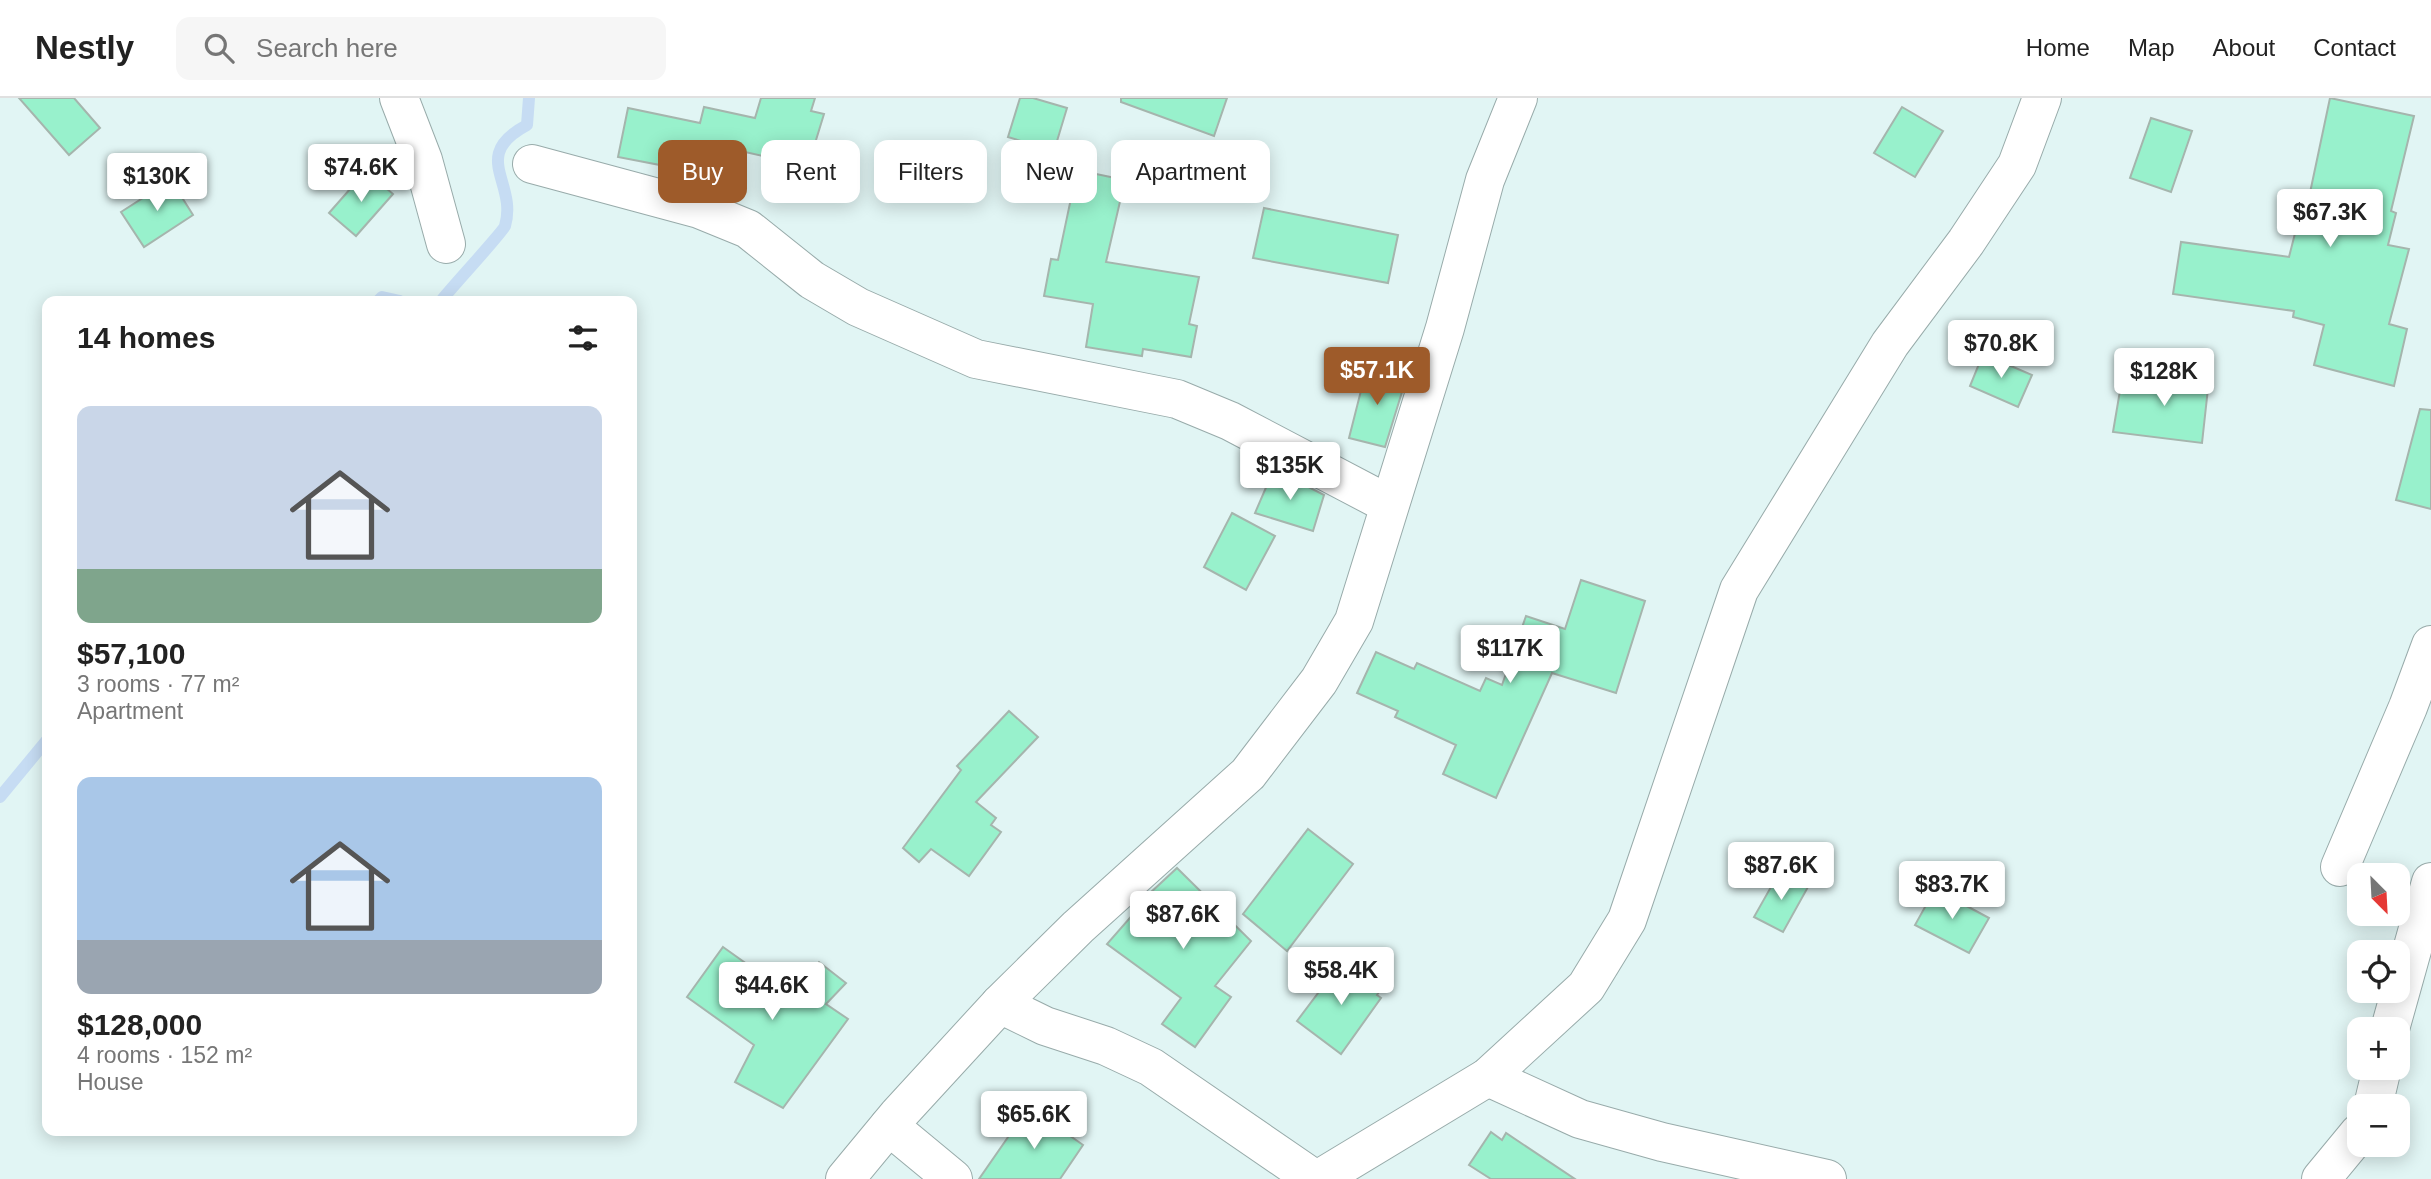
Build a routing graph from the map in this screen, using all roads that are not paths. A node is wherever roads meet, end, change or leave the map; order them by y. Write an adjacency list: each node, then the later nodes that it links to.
1 (399, 98): 5 (street)
2 (1518, 98): 6 (street)
3 (2042, 98): 12 (street)
4 (532, 164): 6 (street)
5 (446, 244)
6 (1388, 504): 10 (street)
7 (2431, 645): 8 (street)
8 (2340, 867)
9 (2431, 882): 11 (street)
10 (1000, 1004): 13 (street); 17 (street)
11 (2393, 1017)
12 (1488, 1077): 17 (street); 18 (street)
13 (889, 1126): 15 (street); 16 (street)
14 (2347, 1147): 19 (street)
15 (845, 1179)
16 (954, 1179)
17 (1317, 1179)
18 (1826, 1179)
19 (2320, 1179)

